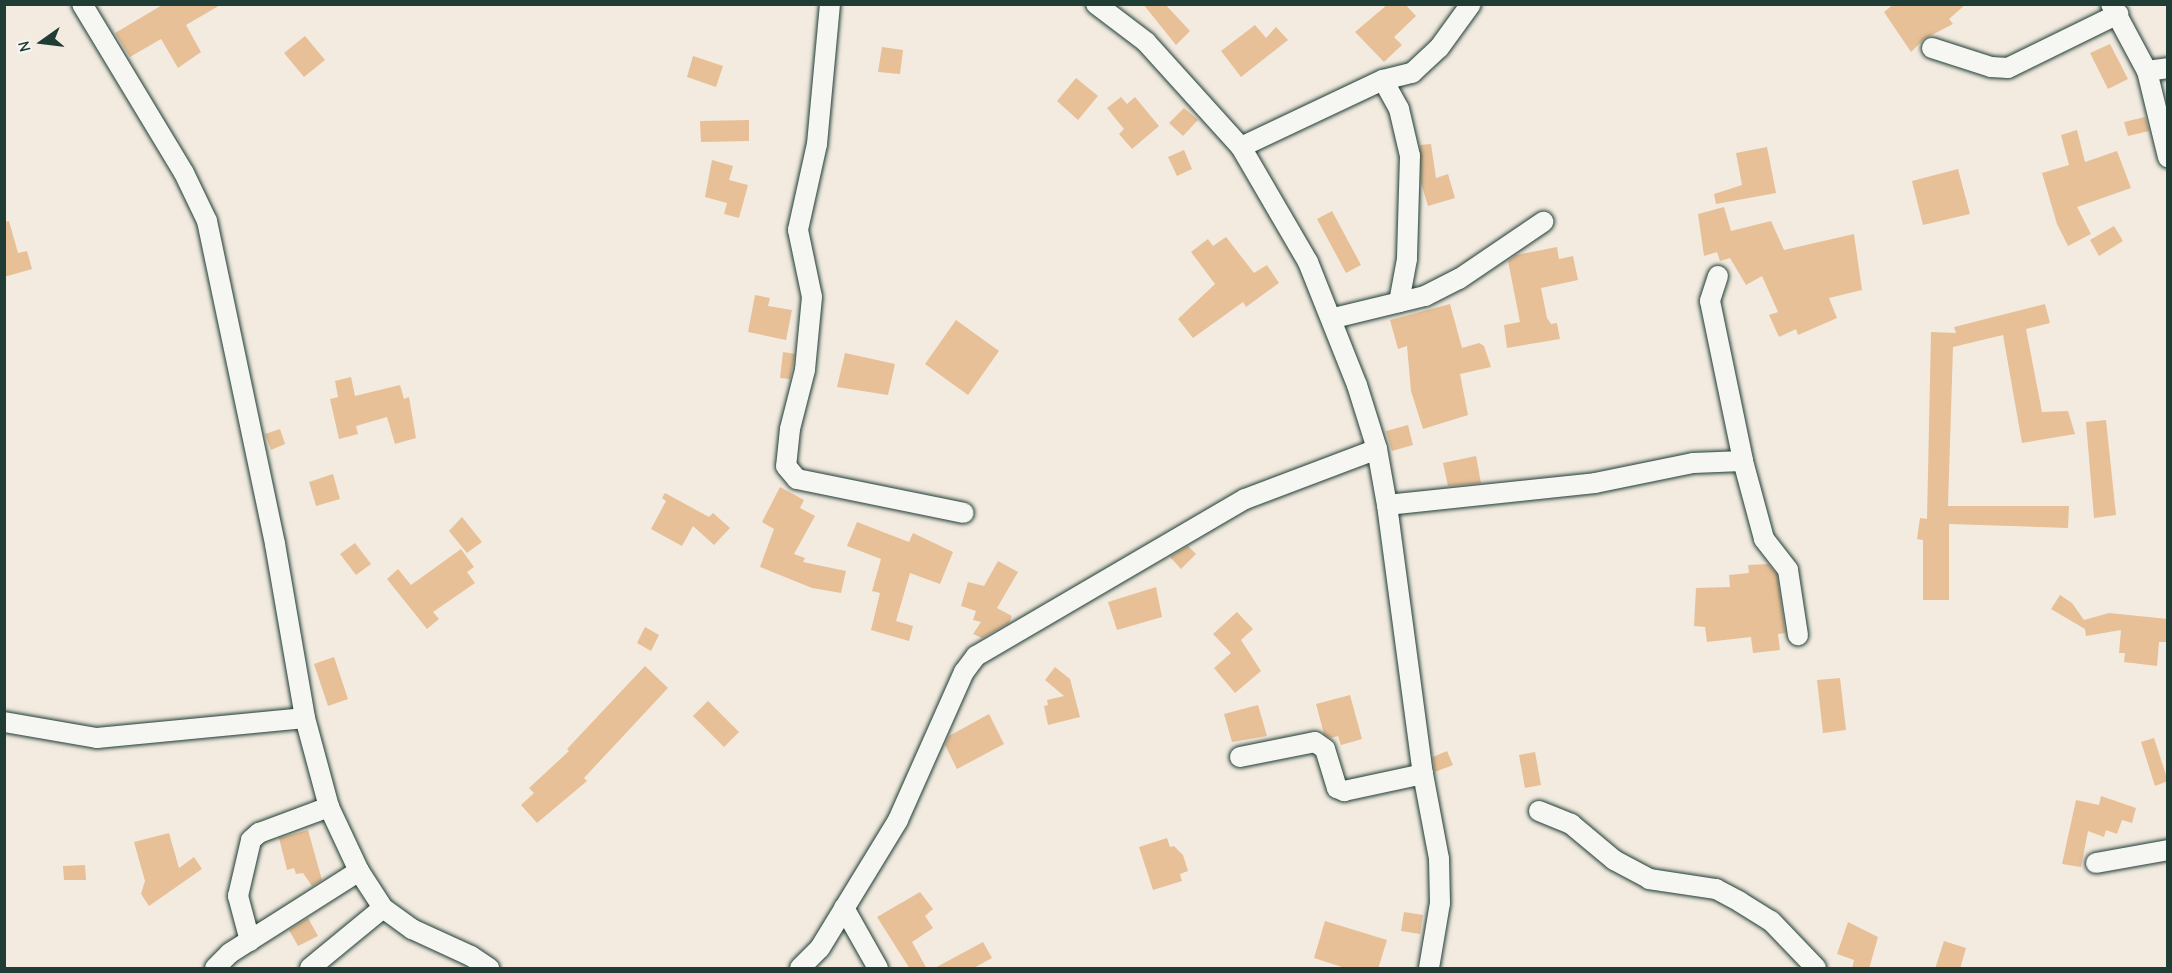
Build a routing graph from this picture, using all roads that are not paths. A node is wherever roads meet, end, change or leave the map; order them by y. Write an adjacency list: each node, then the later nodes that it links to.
1 (82, 4): 21 (street)
2 (830, 4): 19 (street)
3 (1096, 4): 10 (street)
4 (1471, 4): 9 (street)
5 (2115, 9): 6 (street); 8 (street)
6 (1932, 48)
7 (2168, 68): 8 (street)
8 (2147, 71): 11 (street)
9 (1383, 80): 10 (street); 14 (street)
10 (1241, 147): 15 (street)
11 (2168, 157)
12 (1543, 222): 14 (street)
13 (1718, 276): 17 (street)
14 (1400, 302): 15 (street)
15 (1334, 318): 16 (street)
16 (1377, 449): 18 (street); 31 (street)
17 (1743, 461): 18 (street); 20 (street)
18 (1387, 505): 24 (street)
19 (964, 513)
20 (1798, 635)
21 (305, 718): 22 (street); 25 (street)
22 (4, 722)
23 (1240, 757): 24 (street)
24 (1423, 774): 38 (street)
25 (329, 807): 29 (street); 32 (street)
26 (1539, 811): 39 (street)
27 (2168, 850): 28 (street)
28 (2096, 863)
29 (359, 871): 30 (street); 32 (street)
30 (383, 908): 34 (street); 35 (street)
31 (844, 908): 36 (street); 37 (street)
32 (250, 941): 33 (street)
33 (215, 969)
34 (310, 969)
35 (489, 969)
36 (800, 969)
37 (878, 969)
38 (1429, 969)
39 (1816, 969)

